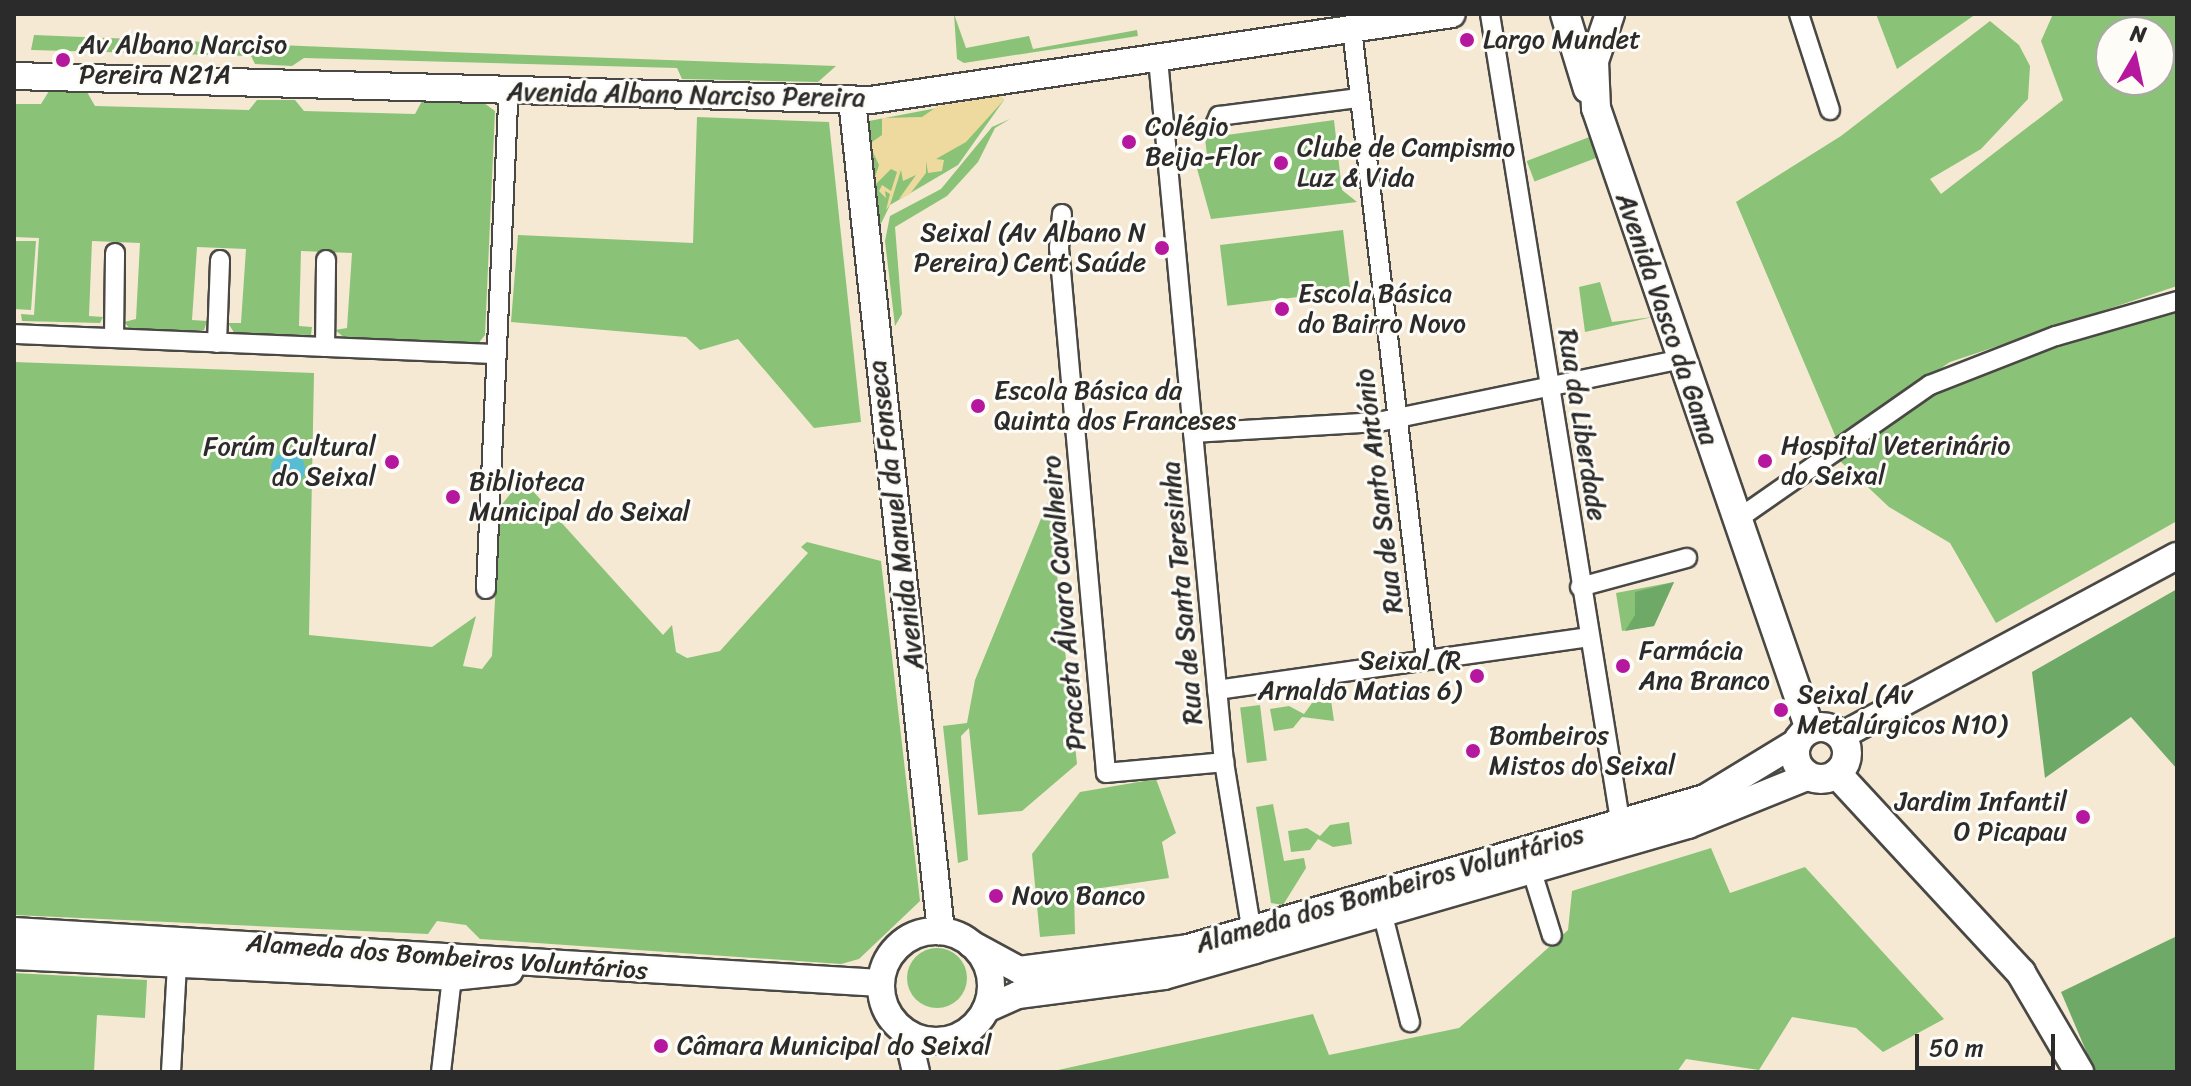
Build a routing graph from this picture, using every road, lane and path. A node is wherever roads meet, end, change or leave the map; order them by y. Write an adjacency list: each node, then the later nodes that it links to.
1 (1452, 14): 6 (main road, Avenida Albano Narciso Pereira)
2 (1490, 14): 26 (street, Rua da Liberdade)
3 (1568, 14): 4 (main road); 12 (main road, Avenida Vasco da Gama)
4 (1610, 14): 12 (main road, Avenida Vasco da Gama)
5 (1799, 14): 13 (street)
6 (1352, 29): 7 (main road, Avenida Albano Narciso Pereira); 10 (street, Rua de Santo António)
7 (1158, 59): 11 (main road, Avenida Albano Narciso Pereira); 28 (street, Rua de Santa Teresinha)
8 (14, 76): 9 (main road, Avenida Albano Narciso Pereira)
9 (509, 90): 11 (main road, Avenida Albano Narciso Pereira); 24 (street)
10 (1358, 98): 14 (street); 27 (street, Rua de Santo António)
11 (852, 100): 47 (main road, Avenida Manuel da Fonseca)
12 (1596, 108): 25 (main road, Avenida Vasco da Gama)
13 (1830, 110)
14 (1215, 125)
15 (1062, 214): 41 (street, Praceta Álvaro Cavalheiro)
16 (115, 253): 21 (street)
17 (220, 260): 22 (street)
18 (326, 260): 23 (street)
19 (2177, 301): 29 (street)
20 (14, 334): 21 (street)
21 (114, 338): 22 (street)
22 (217, 343): 23 (street)
23 (325, 347): 24 (street)
24 (497, 354): 34 (street)
25 (1681, 359): 26 (street); 29 (main road, Avenida Vasco da Gama)
26 (1551, 386): 27 (street); 33 (street, Rua da Liberdade)
27 (1395, 418): 28 (street); 37 (street, Rua de Santo António)
28 (1193, 433): 38 (street, Rua de Santa Teresinha)
29 (1737, 526): 39 (main road, Avenida Vasco da Gama)
30 (2177, 542): 36 (main road)
31 (2177, 556): 36 (main road)
32 (1687, 558): 33 (street)
33 (1580, 587): 35 (street, Rua da Liberdade)
34 (486, 589)
35 (1589, 637): 37 (street); 43 (street, Rua da Liberdade)
36 (1990, 654): 40 (main road)
37 (1426, 660): 38 (street)
38 (1217, 690): 41 (street, Rua de Santa Teresinha)
39 (1804, 736): 40 (main road); 42 (main road, Avenida Vasco da Gama); 43 (main road, Alameda dos Bombeiros Voluntários)
40 (1841, 736): 42 (main road)
41 (1224, 762): 49 (street, Rua de Santa Teresinha)
42 (1823, 775): 43 (main road, Alameda dos Bombeiros Voluntários); 66 (main road)
43 (1622, 833): 44 (main road, Alameda dos Bombeiros Voluntários)
44 (1528, 860): 45 (main road, Alameda dos Bombeiros Voluntários); 48 (street)
45 (1379, 903): 49 (main road, Alameda dos Bombeiros Voluntários); 59 (street)
46 (14, 931): 51 (main road, Alameda dos Bombeiros Voluntários)
47 (941, 931): 50 (main road); 57 (main road)
48 (1552, 936)
49 (1253, 940): 50 (main road, Alameda dos Bombeiros Voluntários); 58 (main road, Alameda dos Bombeiros Voluntários)
50 (971, 944): 58 (main road)
51 (413, 951): 53 (main road, Alameda dos Bombeiros Voluntários); 56 (main road)
52 (14, 956): 54 (main road)
53 (492, 958): 55 (main road, Alameda dos Bombeiros Voluntários); 56 (main road)
54 (177, 963): 56 (main road); 62 (street)
55 (552, 966): 56 (main road); 57 (main road, Alameda dos Bombeiros Voluntários)
56 (452, 977): 63 (street)
57 (880, 983): 60 (main road)
58 (986, 1009): 61 (main road)
59 (1410, 1022)
60 (907, 1033): 61 (main road); 64 (main road)
61 (944, 1040): 65 (main road)
62 (171, 1072)
63 (441, 1072)
64 (916, 1072)
65 (923, 1072)
66 (2079, 1072)

